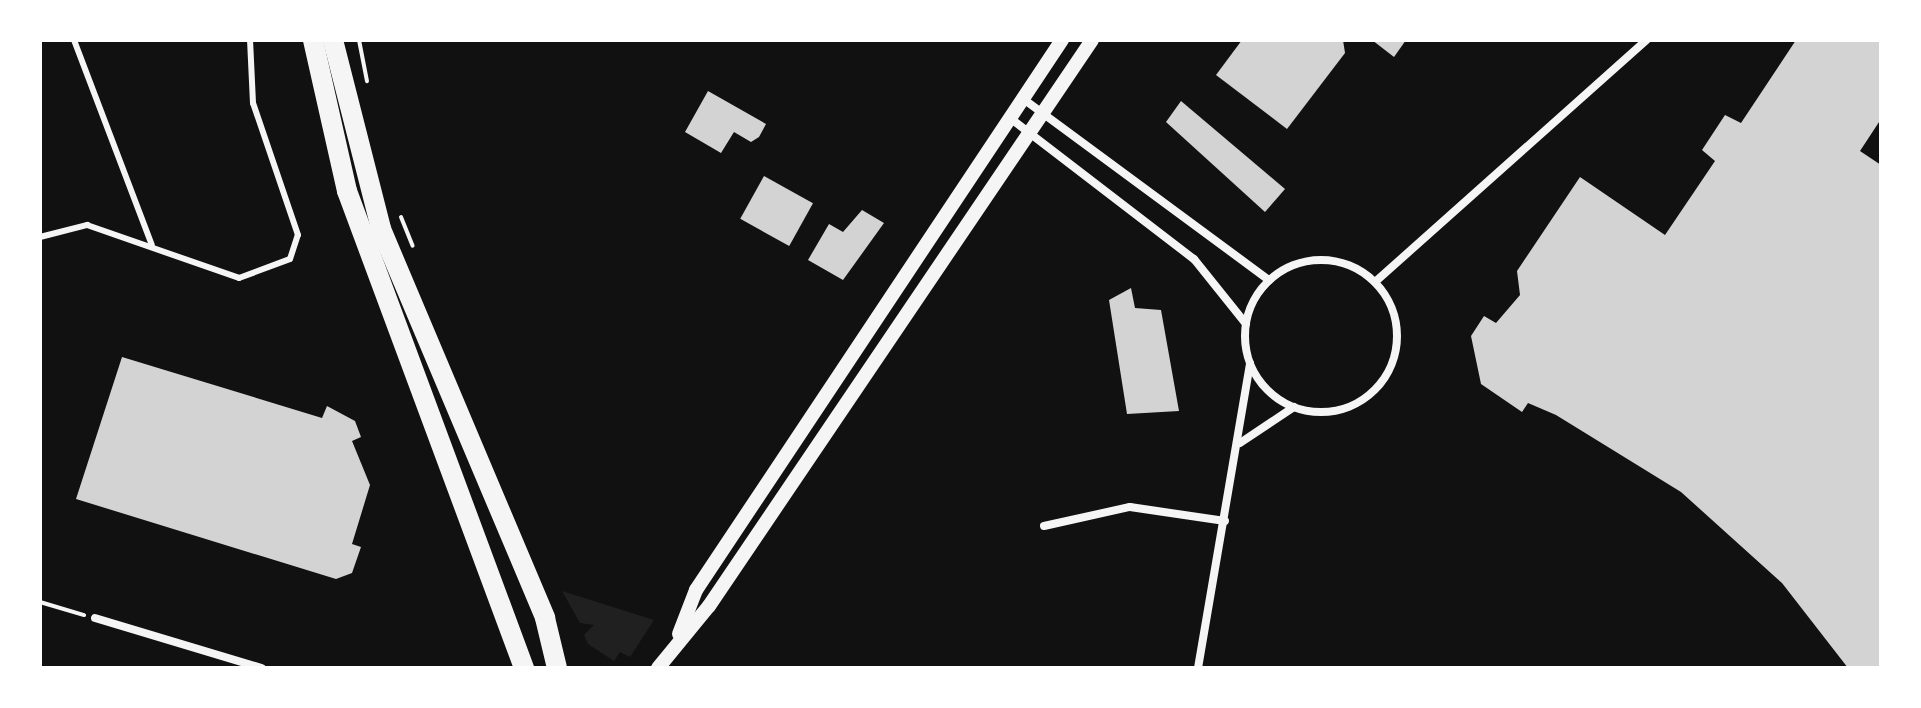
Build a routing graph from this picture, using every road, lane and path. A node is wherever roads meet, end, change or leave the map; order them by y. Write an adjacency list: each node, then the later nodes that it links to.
1 (74, 40): 16 (lane)
2 (250, 40): 16 (lane)
3 (313, 40): 30 (main road)
4 (333, 40): 31 (main road)
5 (359, 40): 9 (path)
6 (1062, 40): 10 (street)
7 (1092, 40): 11 (street)
8 (1647, 40): 19 (street)
9 (369, 97)
10 (1022, 98): 11 (street); 12 (street)
11 (1042, 112): 13 (street); 18 (street)
12 (1009, 118): 13 (street); 28 (street)
13 (1030, 132): 20 (street); 28 (street)
14 (398, 209): 17 (path)
15 (40, 237): 16 (lane)
16 (152, 245)
17 (415, 252)
18 (1269, 280): 19 (street); 20 (street)
19 (1375, 282): 22 (street)
20 (1246, 324): 21 (street)
21 (1250, 363): 22 (street); 23 (street)
22 (1294, 407): 23 (street)
23 (1240, 443): 24 (street)
24 (1225, 521): 25 (street); 33 (street)
25 (1044, 526)
26 (40, 602): 27 (path)
27 (95, 618): 29 (street)
28 (676, 642): 32 (street)
29 (262, 668)
30 (524, 668)
31 (557, 668)
32 (658, 668)
33 (1198, 668)

